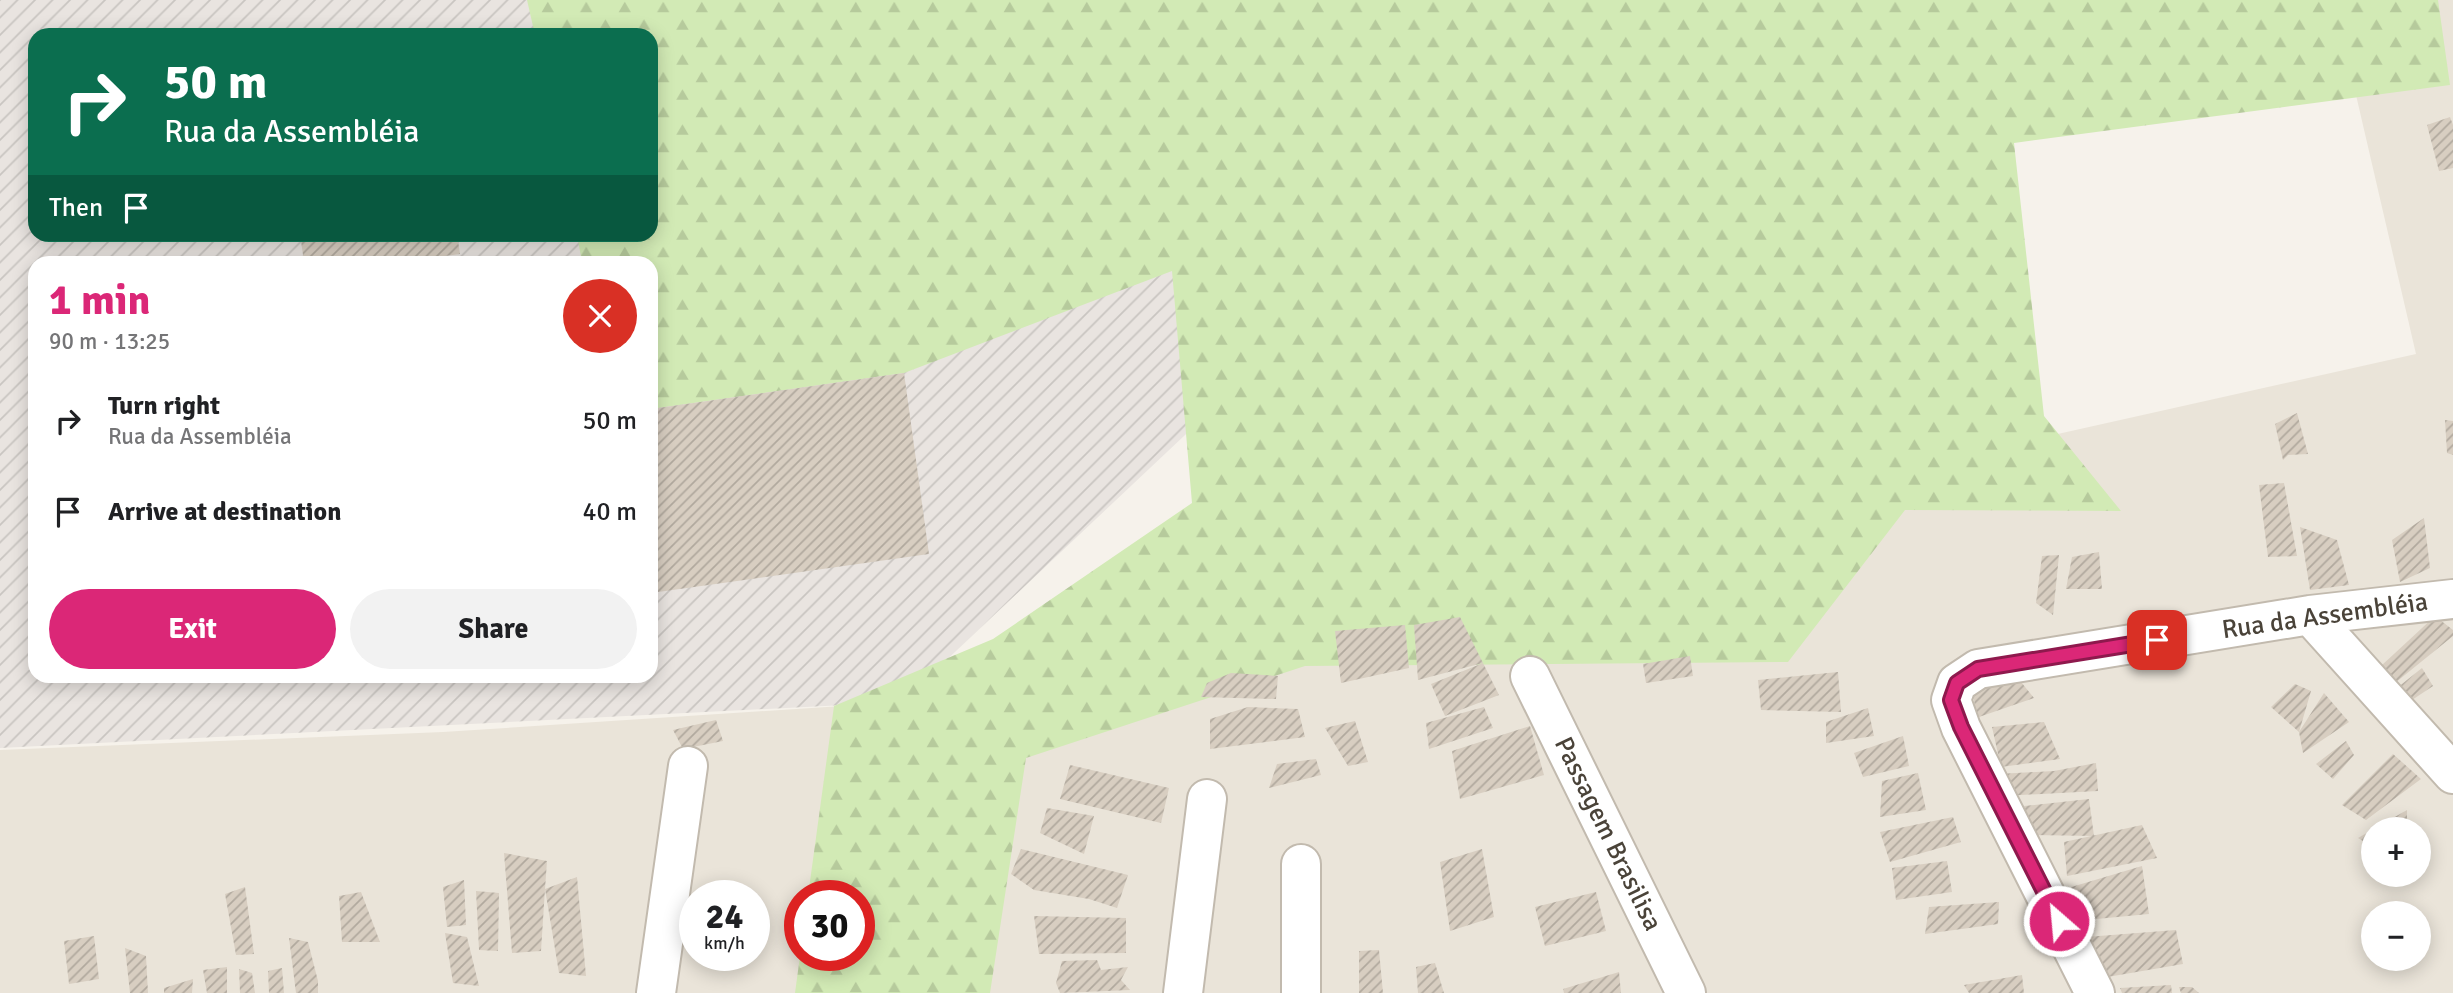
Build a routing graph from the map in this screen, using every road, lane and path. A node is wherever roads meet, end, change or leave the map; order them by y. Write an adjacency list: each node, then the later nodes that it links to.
1 (2453, 599): 2 (street, Rua da Assembléia)
2 (2310, 615): 5 (street); 12 (street, Rua da Assembléia)
3 (1530, 676): 11 (street, Passagem Brasilisa)
4 (688, 766): 8 (street)
5 (2453, 774)
6 (1208, 799): 9 (street)
7 (1301, 863): 10 (street)
8 (656, 993)
9 (1184, 993)
10 (1301, 993)
11 (1686, 993)
12 (2095, 993)

